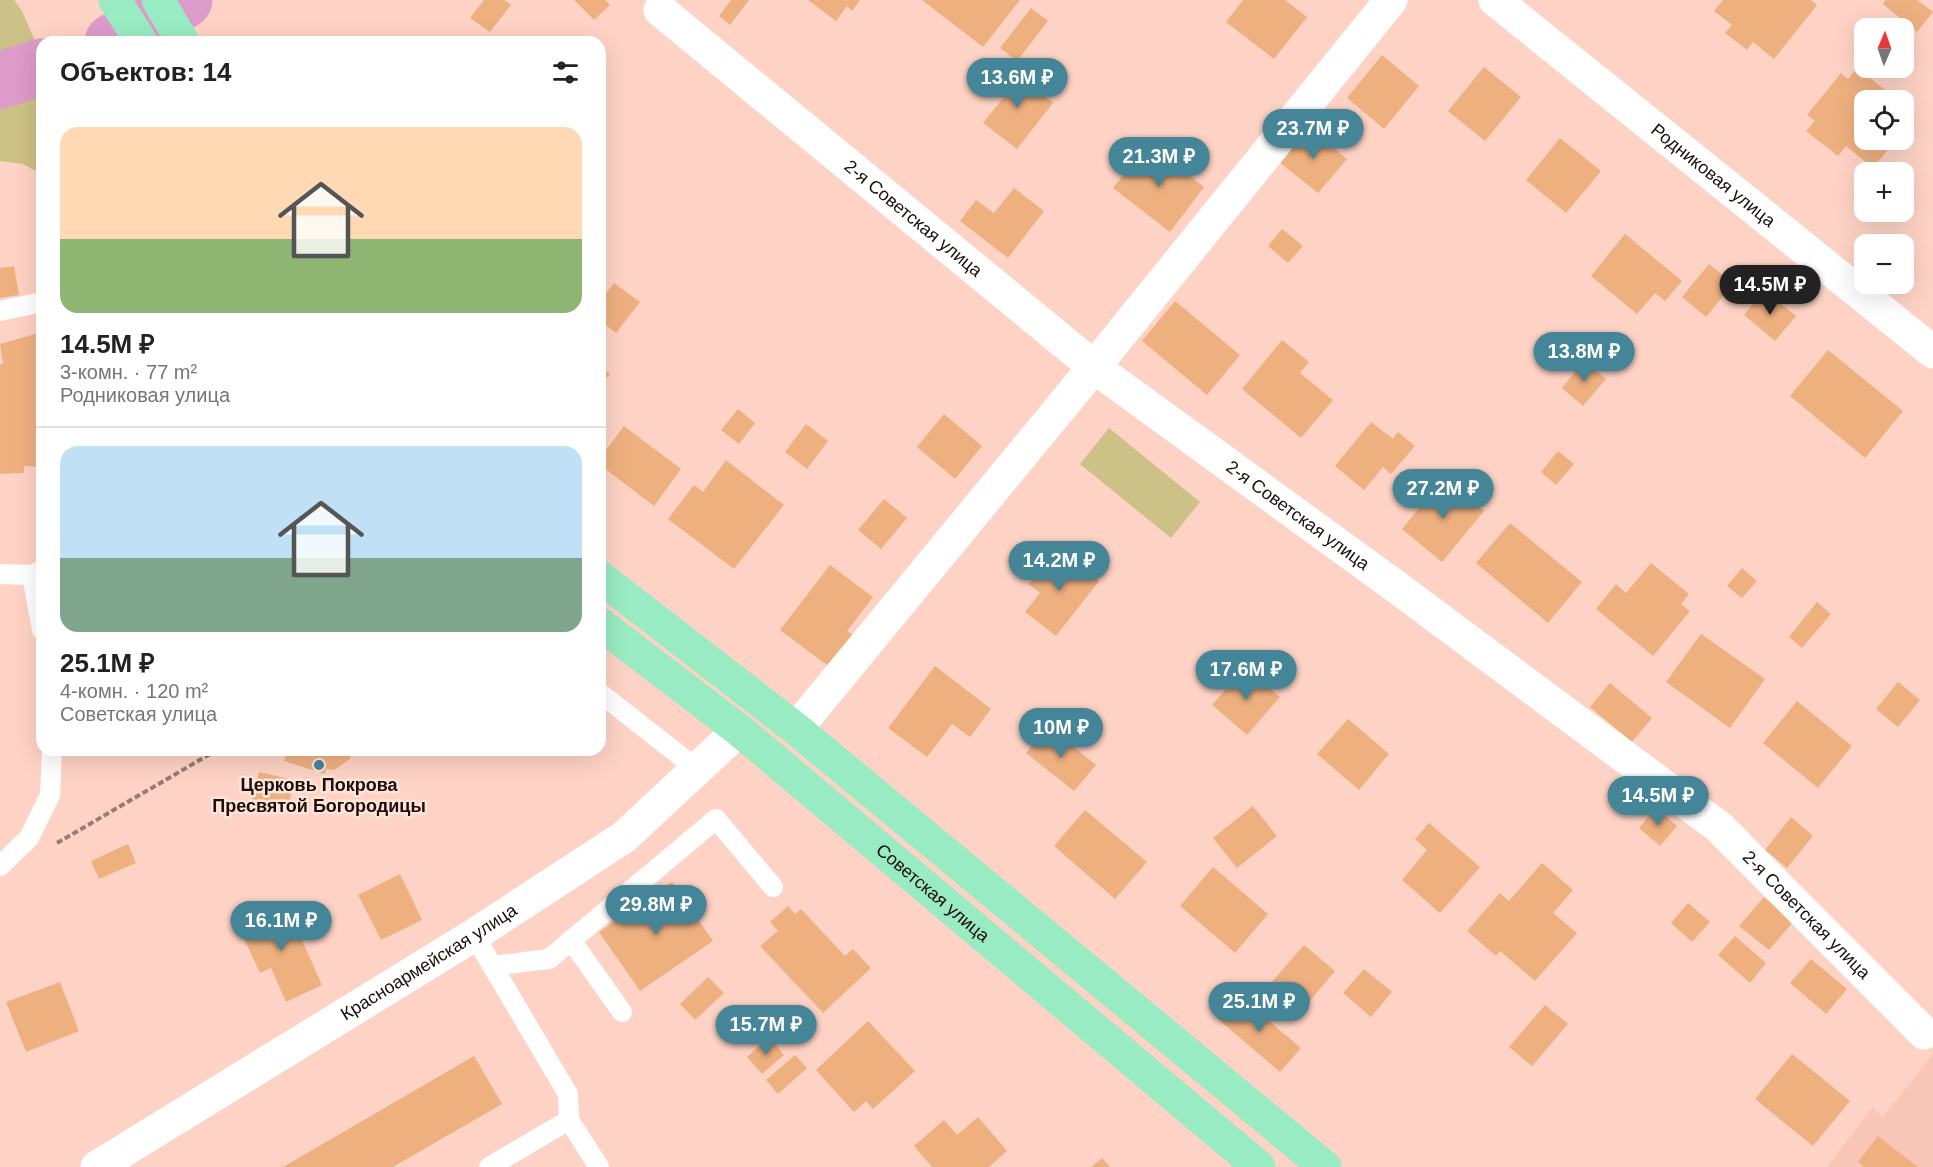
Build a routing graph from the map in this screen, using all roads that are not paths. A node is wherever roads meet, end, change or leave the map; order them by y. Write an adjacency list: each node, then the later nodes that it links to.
1 (115, 0): 6 (main road)
2 (158, 0): 7 (main road)
3 (1391, 0): 11 (street)
4 (1495, 0): 10 (street, Родниковая улица)
5 (660, 10): 11 (street, 2-я Советская улица)
6 (137, 36)
7 (179, 36)
8 (36, 303): 9 (lane)
9 (0, 311)
10 (1933, 352)
11 (1094, 367): 17 (street); 27 (street, 2-я Советская улица)
12 (36, 572): 13 (lane)
13 (0, 574)
14 (606, 582): 17 (main road, Советская улица)
15 (606, 629): 18 (main road, Советская улица)
16 (606, 698): 20 (lane)
17 (796, 729): 33 (main road, Советская улица)
18 (739, 730): 20 (street, Красноармейская улица); 32 (main road, Советская улица)
19 (52, 756): 21 (lane)
20 (697, 769): 23 (street, Красноармейская улица)
21 (0, 866)
22 (773, 887): 24 (lane)
23 (474, 935): 25 (lane); 29 (street, Красноармейская улица)
24 (571, 940): 25 (lane); 26 (lane)
25 (492, 966): 28 (lane)
26 (622, 1012)
27 (1924, 1033)
28 (569, 1120): 30 (lane); 31 (lane)
29 (97, 1167)
30 (489, 1167)
31 (599, 1167)
32 (1259, 1167)
33 (1325, 1167)

